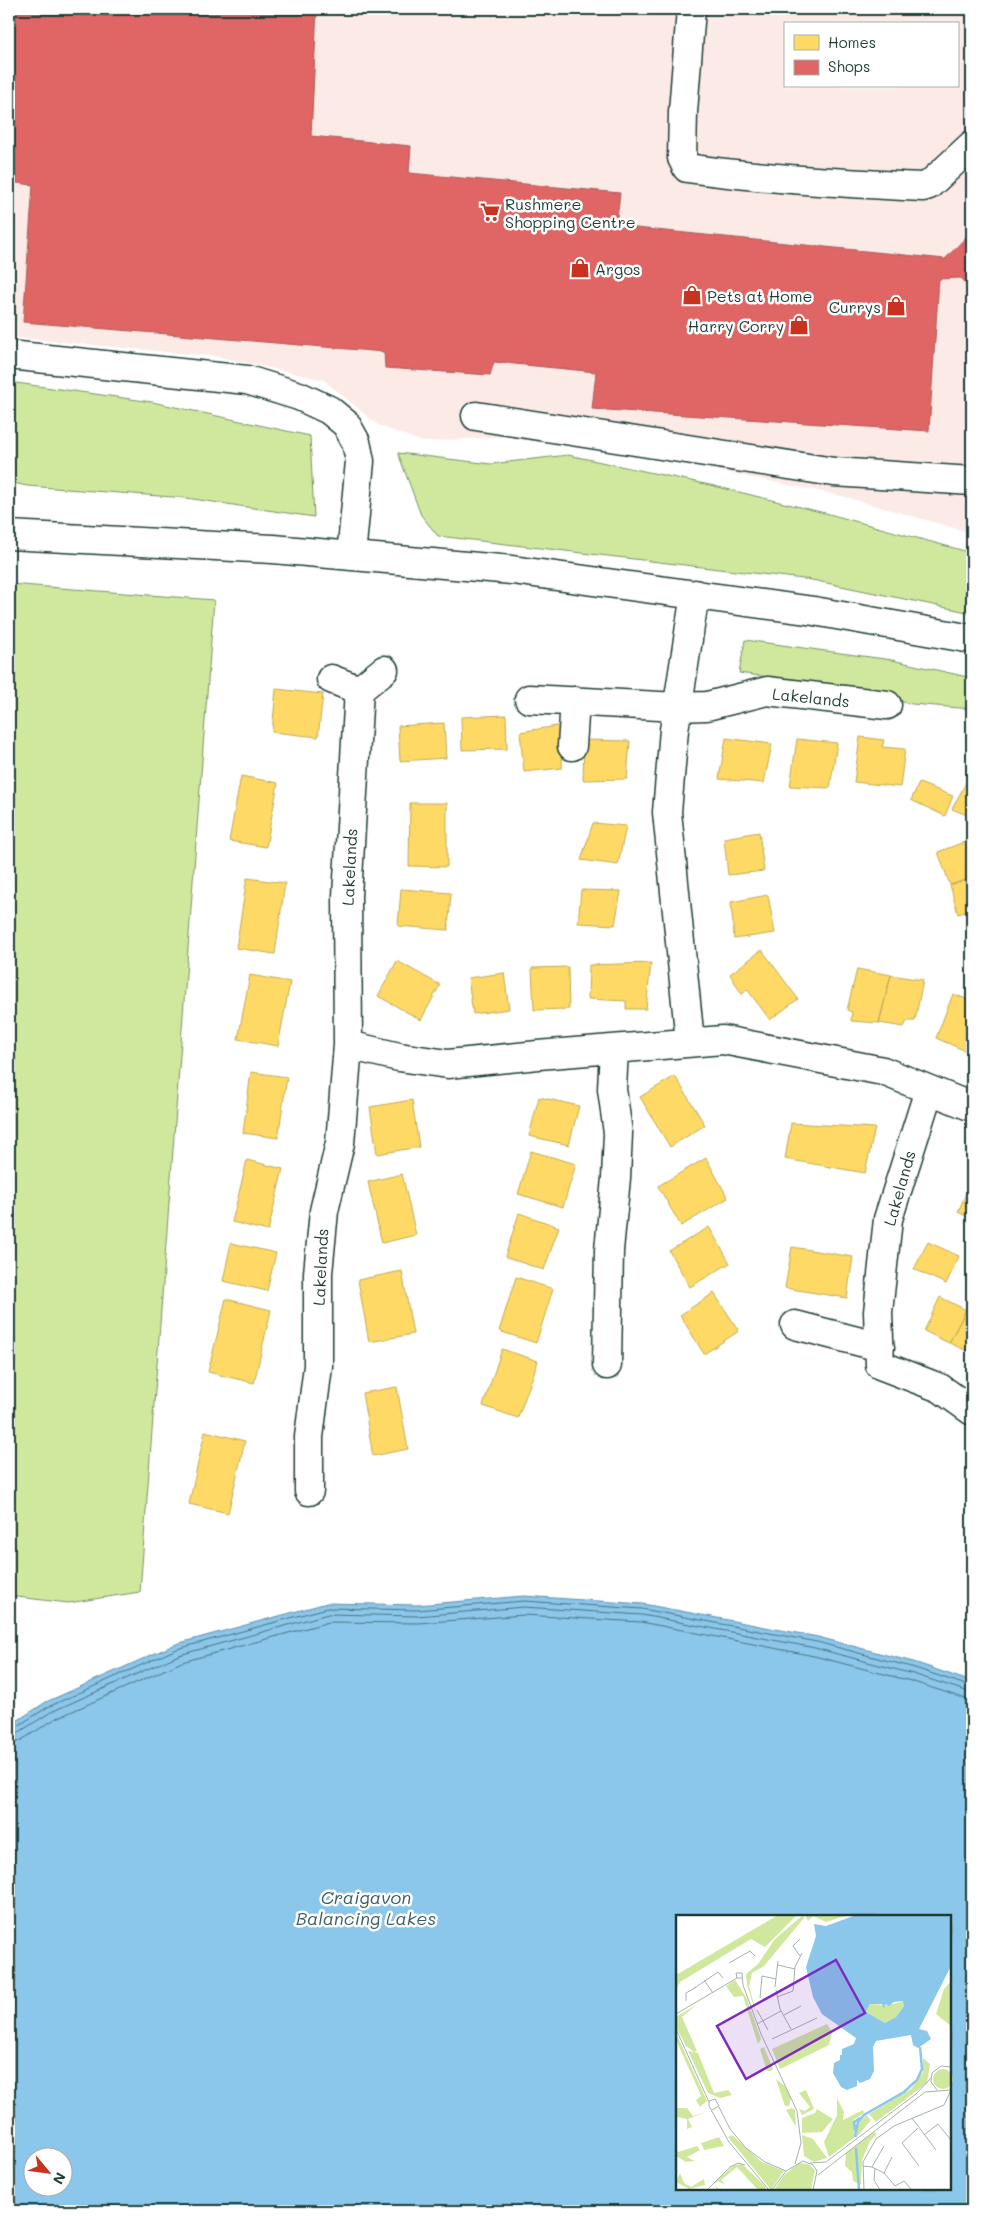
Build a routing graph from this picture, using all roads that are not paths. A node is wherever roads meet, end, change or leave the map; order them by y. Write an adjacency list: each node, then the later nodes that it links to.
1 (691, 9): 2 (street)
2 (972, 145)
3 (9, 355): 7 (street)
4 (476, 416): 5 (street)
5 (972, 481)
6 (9, 535): 7 (street)
7 (352, 556): 8 (street)
8 (694, 594): 9 (street); 16 (street)
9 (972, 639)
10 (384, 670): 12 (street)
11 (331, 679): 12 (street)
12 (359, 690): 19 (street, Lakelands)
13 (529, 699): 14 (street, Lakelands)
14 (575, 701): 16 (street, Lakelands); 17 (street)
15 (886, 705): 16 (street, Lakelands)
16 (678, 707): 18 (street)
17 (572, 746)
18 (690, 1042): 20 (street); 21 (street)
19 (348, 1045): 20 (street); 27 (street, Lakelands)
20 (614, 1049): 25 (street)
21 (929, 1090): 22 (street); 24 (street, Lakelands)
22 (972, 1107)
23 (795, 1325): 24 (street)
24 (880, 1347): 26 (street, Lakelands)
25 (607, 1364)
26 (972, 1411)
27 (309, 1491)

